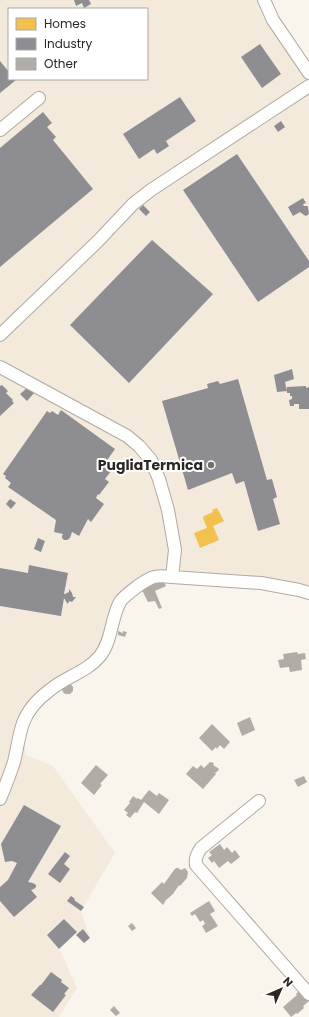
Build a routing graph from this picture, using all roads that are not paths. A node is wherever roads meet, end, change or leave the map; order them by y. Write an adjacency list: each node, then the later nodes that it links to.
1 (264, 0): 2 (street)
2 (309, 73)
3 (309, 86): 6 (street)
4 (40, 98): 5 (street)
5 (0, 130)
6 (0, 335)
7 (0, 366): 8 (street)
8 (172, 577): 9 (street); 10 (street)
9 (309, 593)
10 (0, 799)
11 (259, 801): 12 (street)
12 (309, 994)

